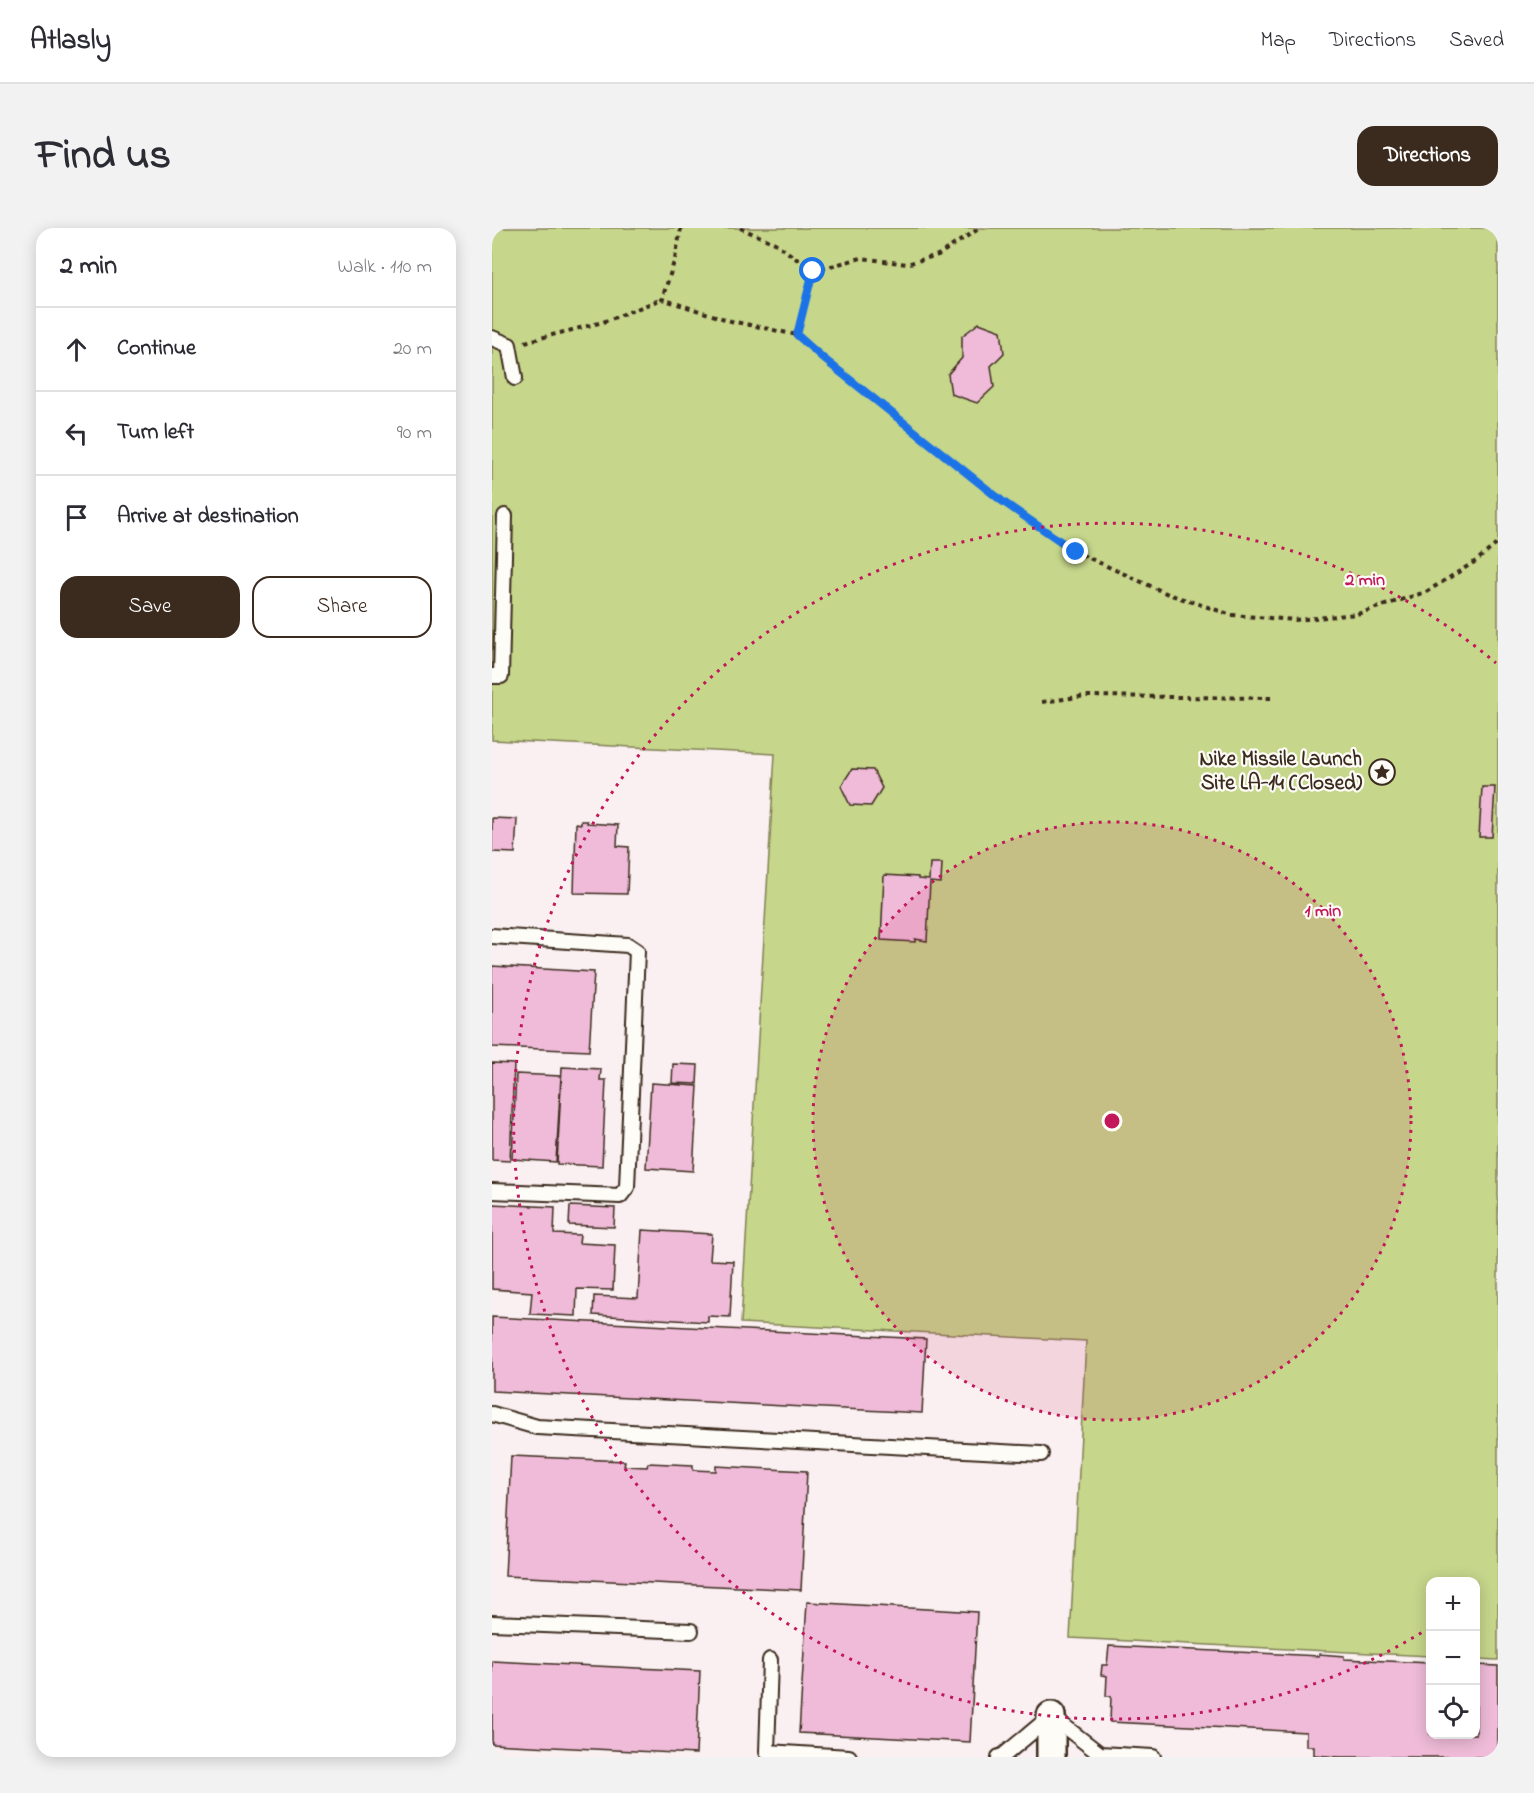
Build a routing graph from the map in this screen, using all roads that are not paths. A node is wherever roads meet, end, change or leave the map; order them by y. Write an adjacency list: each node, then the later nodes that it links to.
1 (492, 338): 2 (lane)
2 (515, 378)
3 (505, 516): 4 (lane)
4 (492, 676)
5 (492, 936): 6 (lane)
6 (492, 1191)
7 (492, 1414): 8 (lane)
8 (1041, 1454)
9 (492, 1623): 10 (lane)
10 (691, 1631)
11 (770, 1660): 13 (lane)
12 (1051, 1716): 14 (lane); 15 (street); 16 (lane)
13 (849, 1757)
14 (999, 1757)
15 (1051, 1757)
16 (1153, 1757)

